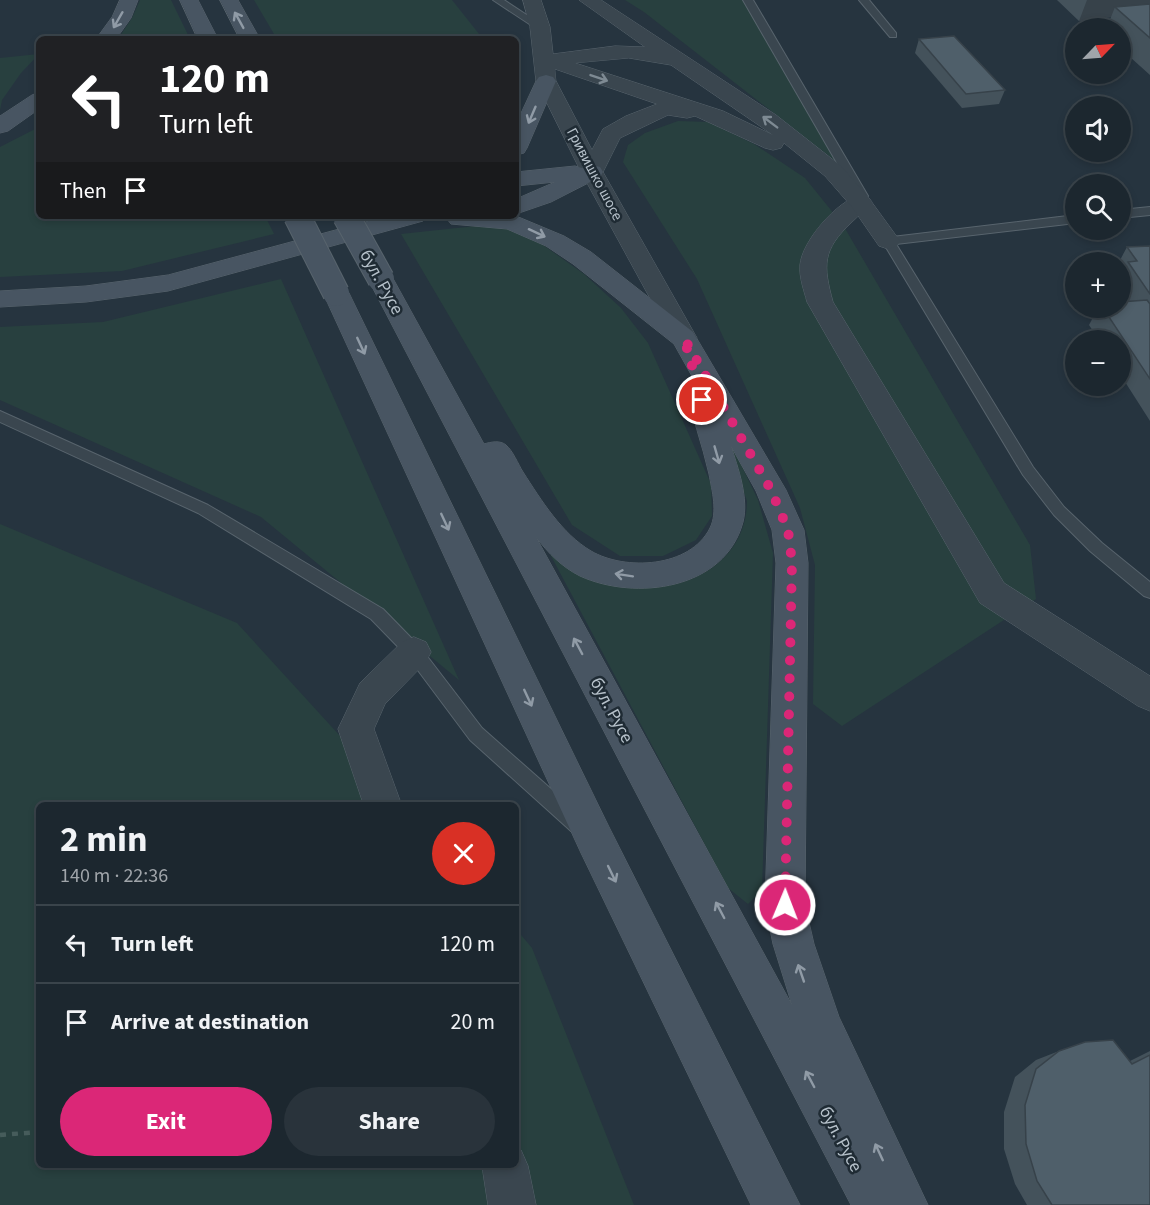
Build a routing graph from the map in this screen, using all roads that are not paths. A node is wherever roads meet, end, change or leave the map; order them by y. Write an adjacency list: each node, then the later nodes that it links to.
1 (129, 0): 11 (main road, one-way to 11)
2 (189, 0): 12 (main road)
3 (229, 0): 13 (main road, one-way to 3)
4 (498, 0): 9 (lane)
5 (532, 0): 9 (street, Гривишко шосе)
6 (588, 0): 15 (street)
7 (748, 0): 35 (lane)
8 (864, 0): 10 (lane)
9 (540, 27): 14 (street, Гривишко шосе)
10 (893, 35)
11 (108, 36)
12 (207, 36)
13 (248, 36)
14 (544, 59): 15 (street); 16 (street, Гривишко шосе); 18 (street, one-way to 18)
15 (696, 71): 23 (street, one-way to 15)
16 (546, 81): 22 (main road, one-way to 22); 24 (street, Гривишко шосе)
17 (36, 101): 20 (main road)
18 (715, 116): 23 (street); 24 (street)
19 (36, 119): 21 (main road)
20 (0, 126)
21 (0, 136)
22 (519, 141)
23 (833, 171): 26 (street)
24 (592, 172): 25 (main road); 27 (main road); 38 (street, Гривишко шосе)
25 (519, 179)
26 (860, 202): 35 (street); 42 (street)
27 (519, 206)
28 (1150, 211): 29 (lane)
29 (1131, 213)
30 (299, 219): 44 (main road, one-way to 44, bridge)
31 (348, 219): 36 (main road, бул. Русе, bridge)
32 (406, 219): 37 (main road)
33 (484, 219): 38 (main road, one-way to 38)
34 (1065, 220): 35 (lane)
35 (888, 241): 40 (lane)
36 (381, 279): 38 (main road, one-way to 36); 48 (main road, бул. Русе, one-way to 36)
37 (0, 299)
38 (684, 338): 49 (main road, one-way to 38)
39 (0, 416): 41 (lane)
40 (1149, 589)
41 (414, 652): 43 (street); 44 (lane)
42 (1150, 695)
43 (382, 802)
44 (595, 840): 47 (main road, one-way to 47)
45 (505, 1168): 46 (street)
46 (512, 1205)
47 (776, 1205)
48 (876, 1205)
49 (904, 1205)

